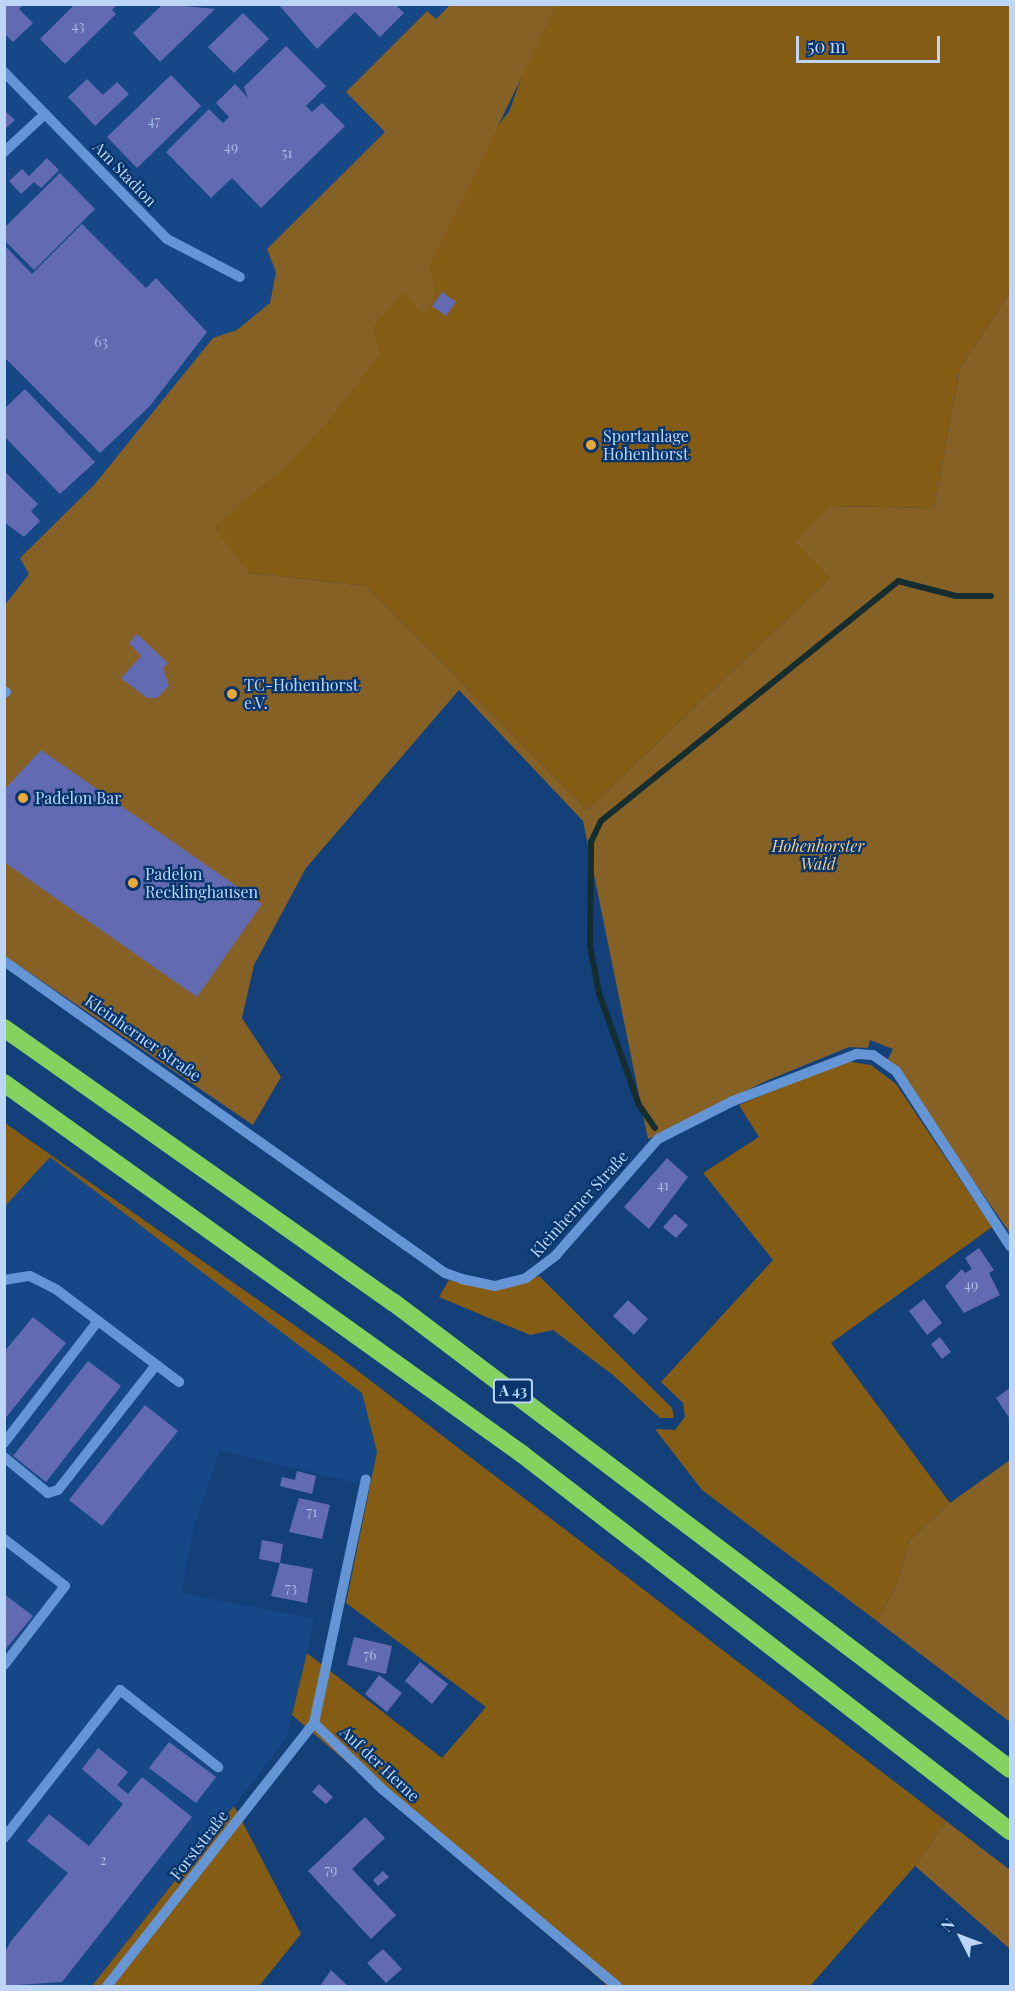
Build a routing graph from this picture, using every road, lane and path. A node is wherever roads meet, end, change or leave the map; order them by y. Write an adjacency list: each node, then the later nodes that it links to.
1 (4, 72): 2 (street, Am Stadion)
2 (45, 114): 3 (street); 4 (street, Am Stadion)
3 (4, 152)
4 (240, 277)
5 (4, 962): 8 (street, Kleinherner Straße)
6 (4, 1028): 20 (highway, A 43)
7 (4, 1083): 21 (highway, A 43)
8 (1011, 1246)
9 (4, 1280): 10 (street)
10 (98, 1321): 11 (street); 13 (street)
11 (156, 1365): 12 (street); 14 (street)
12 (179, 1382)
13 (4, 1443)
14 (4, 1457)
15 (366, 1479): 18 (street)
16 (4, 1539): 17 (street)
17 (4, 1665)
18 (314, 1723): 23 (street, Forststraße); 24 (street, Auf der Herne)
19 (218, 1767): 22 (street)
20 (1011, 1769)
21 (1011, 1831)
22 (4, 1838)
23 (107, 1986)
24 (617, 1986)

